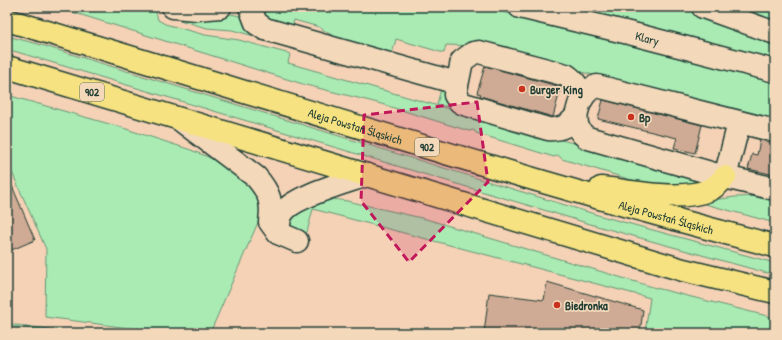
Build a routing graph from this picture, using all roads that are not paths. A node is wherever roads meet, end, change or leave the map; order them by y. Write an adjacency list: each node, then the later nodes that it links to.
1 (173, 7): 2 (street)
2 (220, 7)
3 (250, 7): 10 (street)
4 (520, 7): 9 (street, Klary)
5 (702, 7): 7 (street)
6 (7, 20): 17 (main road, Aleja Powstań Śląskich / 902)
7 (775, 33)
8 (7, 67): 12 (main road, 902)
9 (775, 71)
10 (457, 83): 11 (street); 11 (street)
11 (579, 107): 13 (street); 16 (street)
12 (177, 118): 15 (main road, 902); 15 (street)
13 (739, 122): 14 (street); 16 (street)
14 (775, 131)
15 (367, 174): 20 (main road, 902)
16 (725, 177): 17 (main road); 18 (street)
17 (547, 183): 19 (main road, Aleja Powstań Śląskich / 902)
18 (775, 189)
19 (775, 246)
20 (775, 292)

